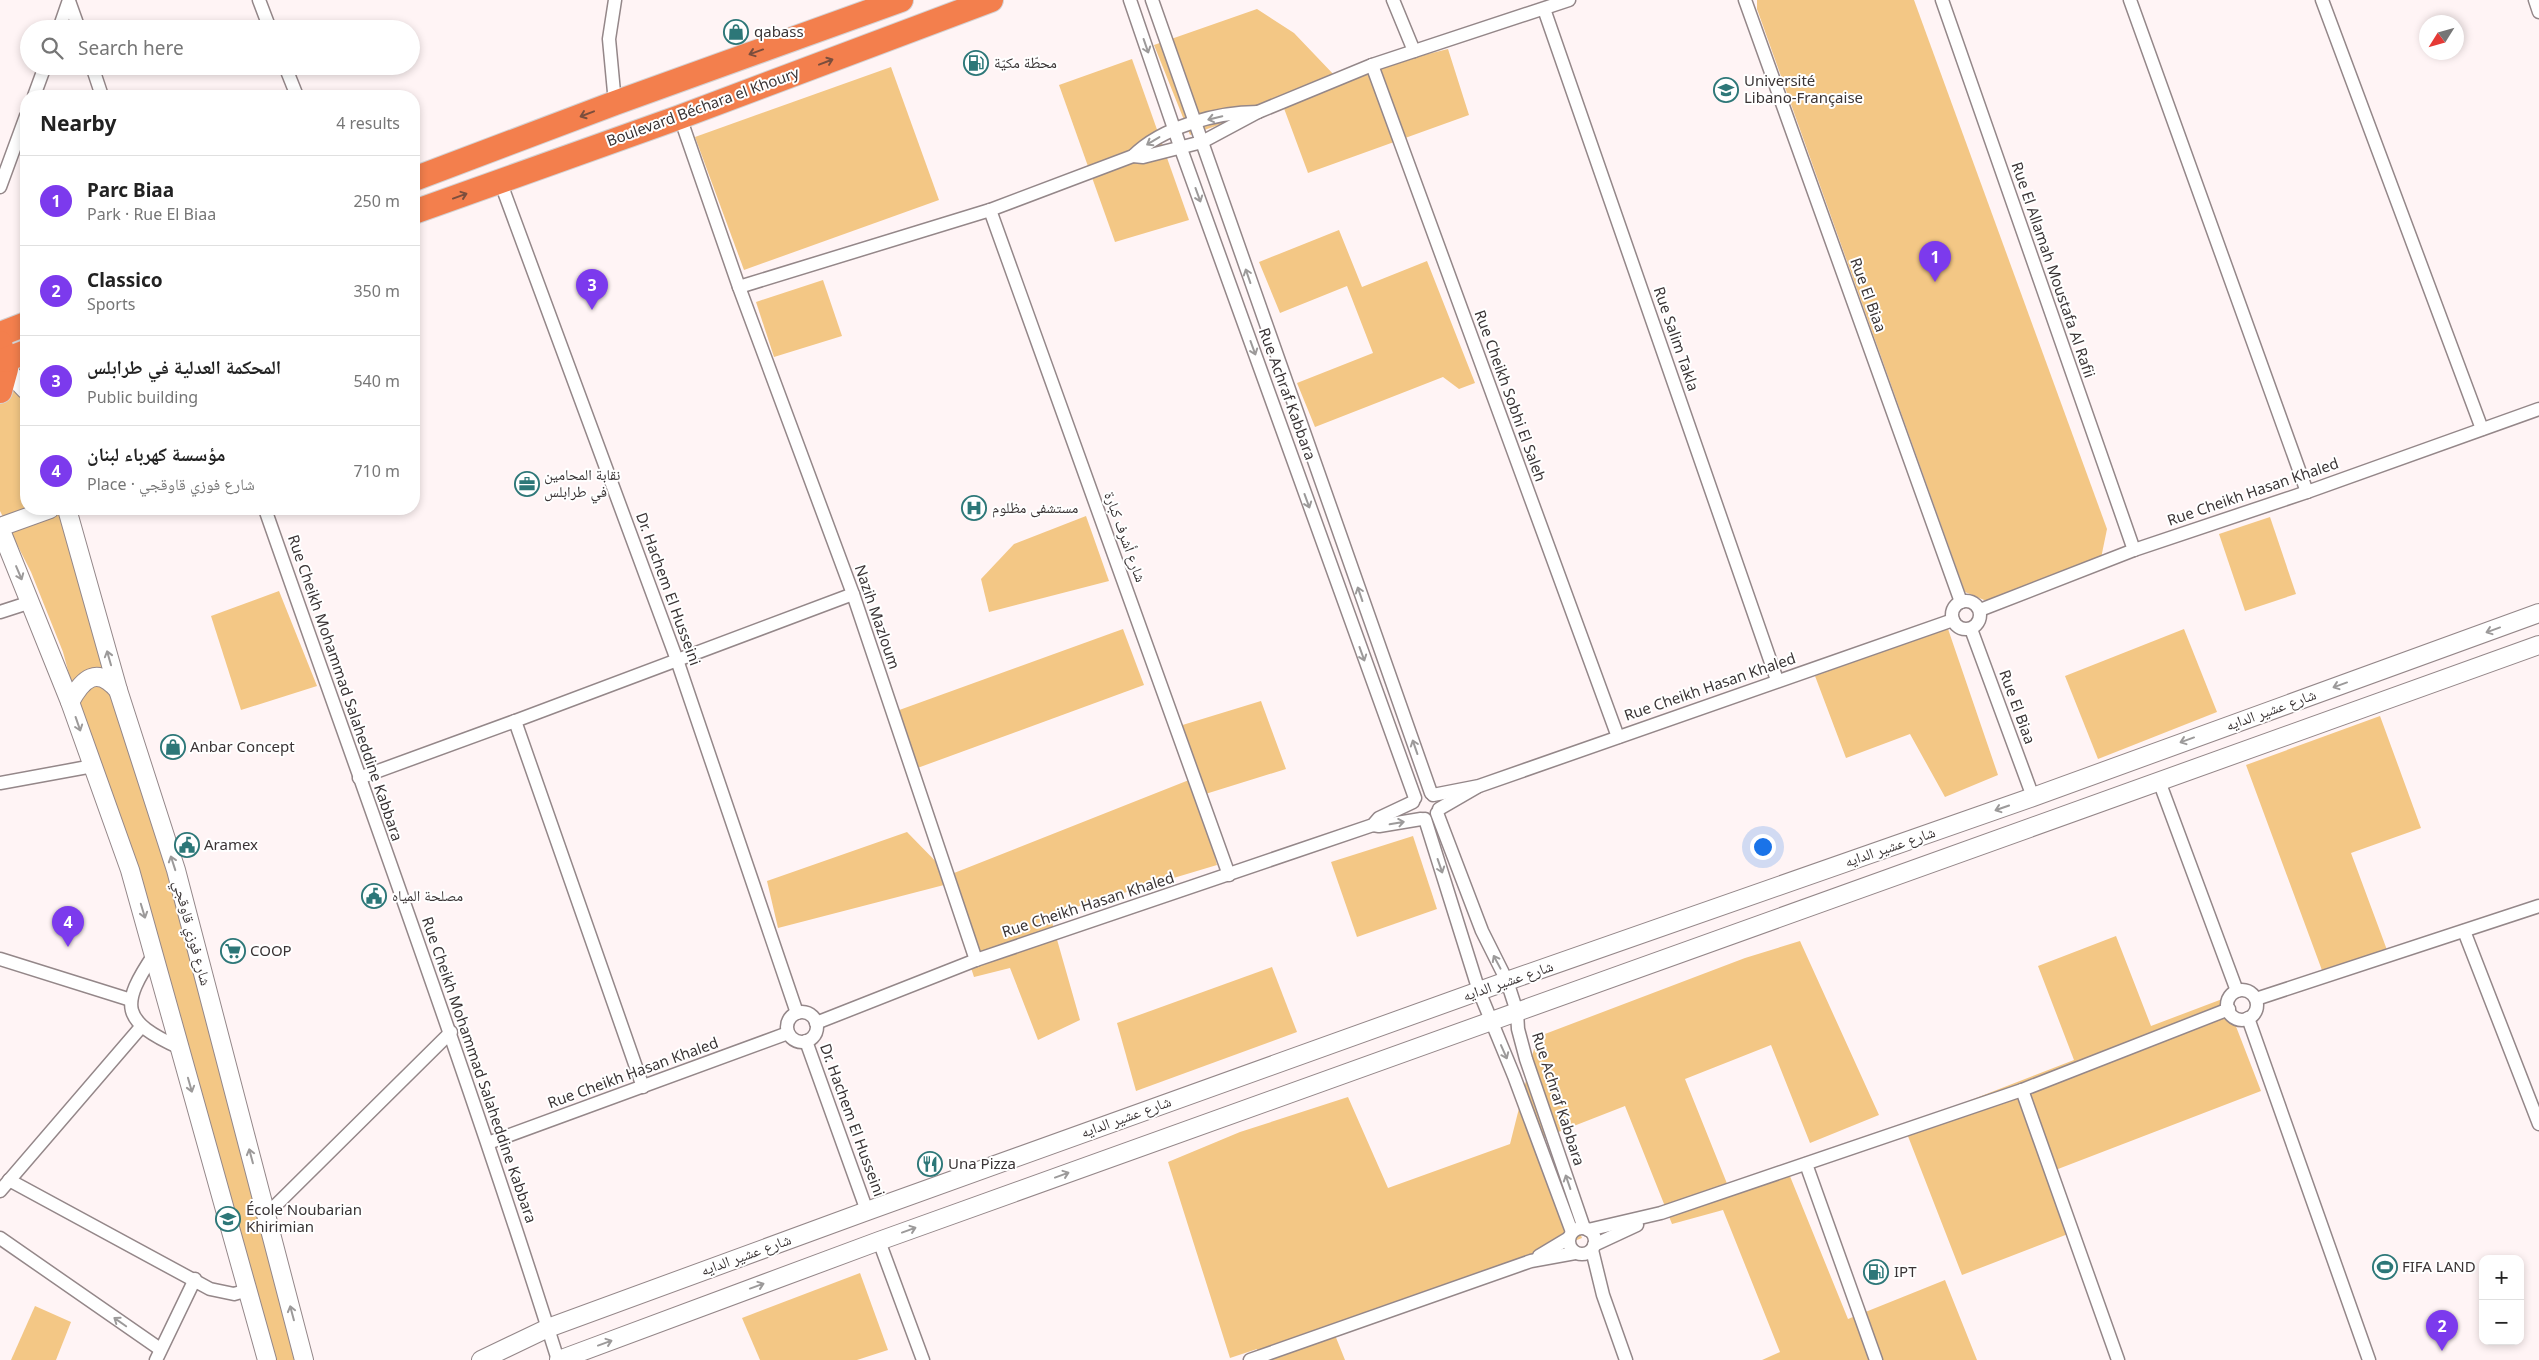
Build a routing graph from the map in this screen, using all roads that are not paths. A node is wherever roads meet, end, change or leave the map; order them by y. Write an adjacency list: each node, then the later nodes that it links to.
1 (259, 0): 19 (street)
2 (615, 0): 28 (street)
3 (901, 0): 28 (highway, one-way to 28)
4 (991, 0): 30 (highway, Boulevard Béchara el Khoury, one-way to 4)
5 (1130, 0): 32 (street, Rue Achraf Kabbara, one-way to 32)
6 (1152, 0): 31 (street, Rue Achraf Kabbara)
7 (1393, 0): 20 (street)
8 (1569, 0): 15 (street)
9 (1745, 0): 57 (street, Rue El Biaa)
10 (1942, 0): 54 (street, Rue El Allamah Moustafa Al Rafii)
11 (2130, 0): 49 (street)
12 (2322, 0): 48 (street)
13 (2535, 0): 16 (street)
14 (69, 1): 17 (street); 18 (street)
15 (1544, 9): 20 (street); 65 (street, Rue Salim Takla)
16 (2539, 12)
17 (62, 20)
18 (76, 20)
19 (267, 20)
20 (1414, 51): 21 (street)
21 (1372, 65): 29 (street); 69 (street, Rue Cheikh Sobhi El Saleh)
22 (42, 75): 25 (street)
23 (95, 75): 26 (street)
24 (289, 75): 27 (street)
25 (36, 90)
26 (100, 90)
27 (295, 90)
28 (615, 103): 37 (highway, one-way to 37)
29 (1258, 112): 31 (street, one-way to 31); 34 (street)
30 (680, 117): 38 (highway, Boulevard Béchara el Khoury); 42 (street, Nazih Mazloum)
31 (1195, 123): 32 (street); 34 (street, Rue Achraf Kabbara)
32 (1173, 128): 35 (street, Rue Achraf Kabbara); 36 (street, one-way to 36)
33 (20, 132): 39 (street)
34 (1202, 142): 35 (street); 75 (street, Rue Achraf Kabbara, one-way to 34)
35 (1181, 149): 36 (street); 77 (street, Rue Achraf Kabbara, one-way to 77)
36 (1133, 156): 41 (street)
37 (420, 177)
38 (500, 181): 40 (highway, Boulevard Béchara el Khoury, one-way to 38); 64 (street, Dr. Hachem El Husseini)
39 (0, 187)
40 (420, 210)
41 (990, 210): 42 (street); 81 (street, شارع أشرف كبارة)
42 (739, 288): 55 (street, Nazih Mazloum)
43 (20, 326): 44 (highway)
44 (0, 334)
45 (7, 363): 46 (street)
46 (20, 381)
47 (2539, 409): 48 (street, Rue Cheikh Hasan Khaled)
48 (2482, 429): 49 (street, Rue Cheikh Hasan Khaled)
49 (2307, 492): 54 (street, Rue Cheikh Hasan Khaled)
50 (34, 515): 53 (street)
51 (69, 515): 66 (street, شارع فوزي قاوقجي, one-way to 51)
52 (267, 515): 71 (street, Rue Cheikh Mohammad Salaheddine Kabbara)
53 (0, 528): 56 (street, one-way to 56)
54 (2134, 550): 58 (street, Rue Cheikh Hasan Khaled)
55 (853, 594): 64 (street); 86 (street, Nazih Mazloum)
56 (31, 602): 59 (street); 67 (street)
57 (1961, 602): 58 (street); 61 (street)
58 (1980, 610): 62 (street)
59 (0, 612)
60 (2539, 613): 76 (street, شارع عشير الدايه, one-way to 76)
61 (1953, 620): 62 (street); 65 (street, Rue Cheikh Hasan Khaled)
62 (1971, 629): 76 (street, Rue El Biaa)
63 (2539, 645): 72 (street, شارع عشير الدايه)
64 (677, 660): 68 (street); 94 (street, Dr. Hachem El Husseini)
65 (1777, 680): 69 (street, Rue Cheikh Hasan Khaled)
66 (118, 690): 67 (street); 112 (street, شارع فوزي قاوقجي, one-way to 66)
67 (70, 702): 70 (street, one-way to 70)
68 (515, 721): 71 (street); 103 (street)
69 (1618, 737): 74 (street, Rue Cheikh Hasan Khaled)
70 (93, 766): 73 (street); 84 (street, one-way to 84)
71 (359, 778): 99 (street, Rue Cheikh Mohammad Salaheddine Kabbara)
72 (2159, 781): 89 (street); 93 (street, شارع عشير الدايه)
73 (0, 783)
74 (1479, 786): 75 (street, Rue Cheikh Hasan Khaled); 78 (street, Rue Cheikh Hasan Khaled)
75 (1432, 794): 77 (street); 78 (street)
76 (2033, 797): 87 (street, شارع عشير الدايه, one-way to 87)
77 (1414, 800): 79 (street); 80 (street, Rue Cheikh Hasan Khaled)
78 (1438, 811): 79 (street); 87 (street, Rue Achraf Kabbara, one-way to 78)
79 (1423, 819): 80 (street, Rue Cheikh Hasan Khaled, one-way to 79); 88 (street, Rue Achraf Kabbara, one-way to 88)
80 (1373, 825): 81 (street, Rue Cheikh Hasan Khaled)
81 (1230, 875): 86 (street, Rue Cheikh Hasan Khaled)
82 (2539, 906): 83 (street)
83 (2464, 931): 90 (street); 105 (street)
84 (155, 953): 91 (street); 102 (street)
85 (0, 958): 91 (street)
86 (976, 960): 97 (street, Rue Cheikh Hasan Khaled)
87 (1507, 981): 88 (street, شارع عشير الدايه); 93 (street, Rue Achraf Kabbara)
88 (1479, 991): 96 (street, Rue Achraf Kabbara); 110 (street, شارع عشير الدايه)
89 (2237, 991): 90 (street); 92 (street)
90 (2256, 999): 95 (street)
91 (131, 1000): 98 (street)
92 (2229, 1010): 95 (street); 104 (street)
93 (1517, 1012): 96 (street, شارع عشير الدايه); 113 (street, Rue Achraf Kabbara, one-way to 93)
94 (797, 1013): 97 (street); 100 (street)
95 (2248, 1018): 131 (street)
96 (1490, 1021): 113 (street, Rue Achraf Kabbara, one-way to 113); 115 (street, شارع عشير الدايه, one-way to 96)
97 (816, 1023): 101 (street)
98 (141, 1027): 102 (street); 108 (street)
99 (450, 1032): 106 (street, Rue Cheikh Mohammad Salaheddine Kabbara); 112 (street)
100 (788, 1033): 101 (street); 103 (street, Rue Cheikh Hasan Khaled)
101 (806, 1041): 110 (street, Dr. Hachem El Husseini)
102 (180, 1048): 119 (street, one-way to 119)
103 (643, 1087): 106 (street, Rue Cheikh Hasan Khaled)
104 (2022, 1090): 107 (street); 130 (street)
105 (2539, 1124)
106 (488, 1143): 120 (street, Rue Cheikh Mohammad Salaheddine Kabbara)
107 (1806, 1164): 111 (street); 129 (street)
108 (9, 1180): 109 (street); 118 (street)
109 (0, 1191)
110 (867, 1211): 120 (street, شارع عشير الدايه)
111 (1662, 1213): 113 (street); 116 (street)
112 (266, 1215): 123 (street, شارع فوزي قاوقجي, one-way to 112)
113 (1578, 1232): 116 (street); 116 (street); 117 (street)
114 (0, 1238): 121 (street, one-way to 114)
115 (879, 1241): 125 (street, شارع عشير الدايه, one-way to 115); 126 (street)
116 (1586, 1251): 117 (street); 128 (street)
117 (1531, 1261): 127 (street)
118 (195, 1279): 119 (street); 121 (street)
119 (248, 1290): 122 (street)
120 (548, 1328): 124 (street, شارع عشير الدايه); 125 (street, Rue Cheikh Mohammad Salaheddine Kabbara)
121 (158, 1355)
122 (267, 1360)
123 (304, 1360)
124 (481, 1360)
125 (559, 1360)
126 (923, 1360)
127 (1250, 1360)
128 (1626, 1360)
129 (1876, 1360)
130 (2118, 1360)
131 (2369, 1360)

